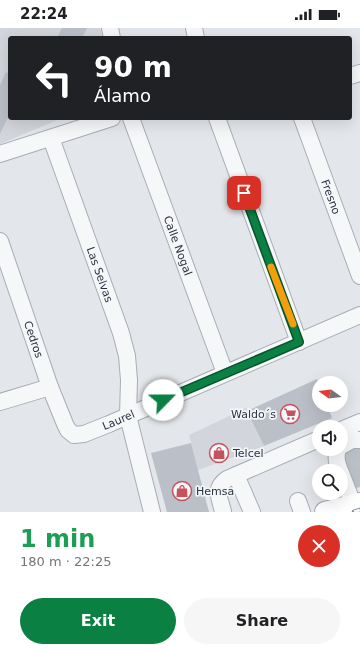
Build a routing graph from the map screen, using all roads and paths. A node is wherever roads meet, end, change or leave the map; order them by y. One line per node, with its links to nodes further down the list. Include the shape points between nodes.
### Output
1 (106, 120): 5 (street)
2 (132, 120): 11 (street, Calle Nogal)
3 (218, 120): 10 (street)
4 (303, 120): 8 (street, Fresno)
5 (51, 138): 6 (street); 14 (street, Las Selvas, via 121,332 127,356)
6 (0, 154)
7 (0, 241): 12 (street, Cedros)
8 (360, 276)
9 (360, 315): 10 (street, Laurel)
10 (299, 342): 11 (street, Laurel)
11 (225, 373): 14 (street, Laurel)
12 (50, 388): 13 (street); 17 (street, Cedros, via 68,430)
13 (0, 402)
14 (128, 416): 17 (street, Laurel, via 84,434); 25 (street, Las Selvas)
15 (360, 422): 16 (street)
16 (348, 427)
17 (74, 434)
18 (360, 440): 20 (street)
19 (312, 442): 21 (street)
20 (348, 442)
21 (236, 475): 24 (street, via 227,479 218,490); 26 (street)
22 (348, 487): 23 (street)
23 (357, 504): 27 (main road)
24 (222, 511)
25 (152, 512)
26 (252, 512)
27 (325, 512)

